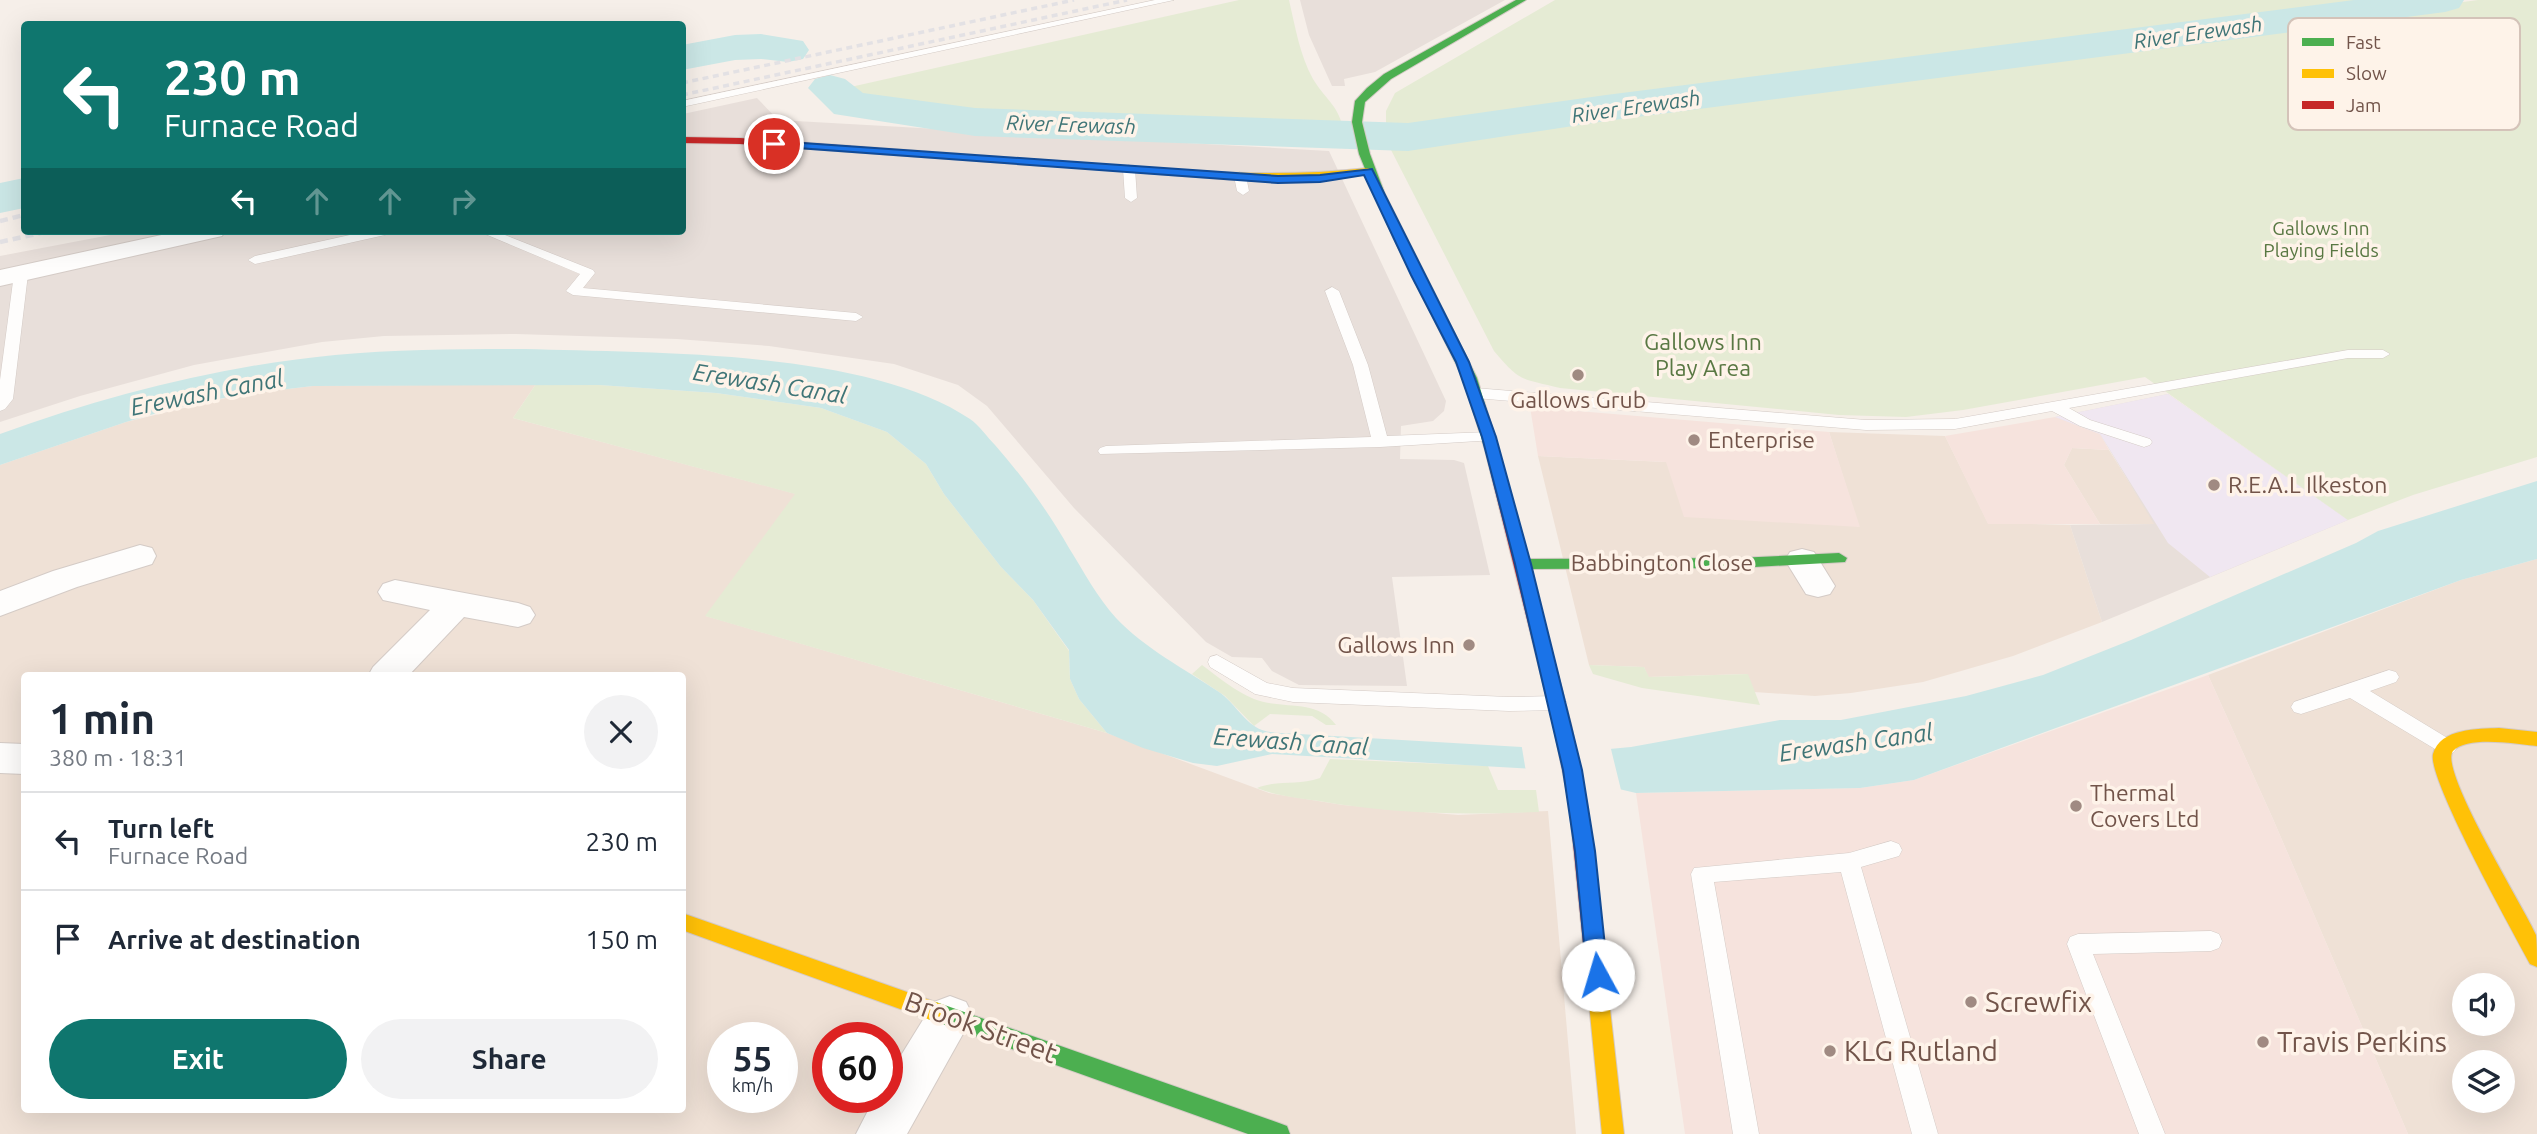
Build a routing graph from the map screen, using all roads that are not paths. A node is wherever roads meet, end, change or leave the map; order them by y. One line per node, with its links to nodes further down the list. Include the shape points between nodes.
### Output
1 (1169, 0): 3 (lane)
2 (1522, 0): 6 (main road, via 1380,81 1359,102 1356,125)
3 (686, 102)
4 (686, 140): 5 (main road)
5 (1129, 169): 6 (main road, via 1241,184); 7 (lane)
6 (1368, 171): 16 (main road)
7 (1131, 198)
8 (195, 235): 12 (street)
9 (367, 235): 11 (lane)
10 (494, 235): 14 (lane, via 588,273 573,291)
11 (255, 260)
12 (11, 276): 17 (lane, via 5,399)
13 (1332, 291): 20 (lane, via 1359,352)
14 (856, 317)
15 (2382, 354): 18 (lane, via 2348,354)
16 (1475, 393): 18 (lane, via 1866,425 1955,424); 19 (main road)
17 (0, 406)
18 (2054, 406): 21 (lane, via 2085,423)
19 (1489, 437): 20 (lane); 25 (main road)
20 (1380, 442): 22 (lane)
21 (2144, 442)
22 (1106, 451)
23 (140, 556): 27 (street, via 88,561)
24 (1839, 558): 25 (main road, Babbington Close, via 1810,573)
25 (1523, 564): 34 (main road)
26 (396, 592): 28 (street)
27 (0, 604)
28 (456, 604): 29 (street); 31 (street)
29 (518, 615)
30 (1217, 662): 34 (lane, via 1262,689 1293,695)
31 (390, 672)
32 (2389, 677): 33 (lane)
33 (2353, 690): 35 (lane); 37 (lane)
34 (1556, 703): 48 (main road, via 1578,803)
35 (2301, 707)
36 (2537, 739): 37 (main road, via 2491,734 2458,739)
37 (2447, 747): 44 (main road, via 2441,765 2447,782)
38 (0, 758): 39 (street)
39 (21, 759)
40 (1891, 850): 41 (lane)
41 (1849, 862): 49 (lane, via 1702,874); 50 (lane)
42 (686, 922): 45 (main road, Brook Street)
43 (2211, 941): 51 (lane, via 2078,944)
44 (2537, 958)
45 (950, 1016): 46 (street); 47 (main road, Brook Street)
46 (880, 1134)
47 (1279, 1134)
48 (1613, 1134)
49 (1746, 1134)
50 (1925, 1134)
51 (2152, 1134)

